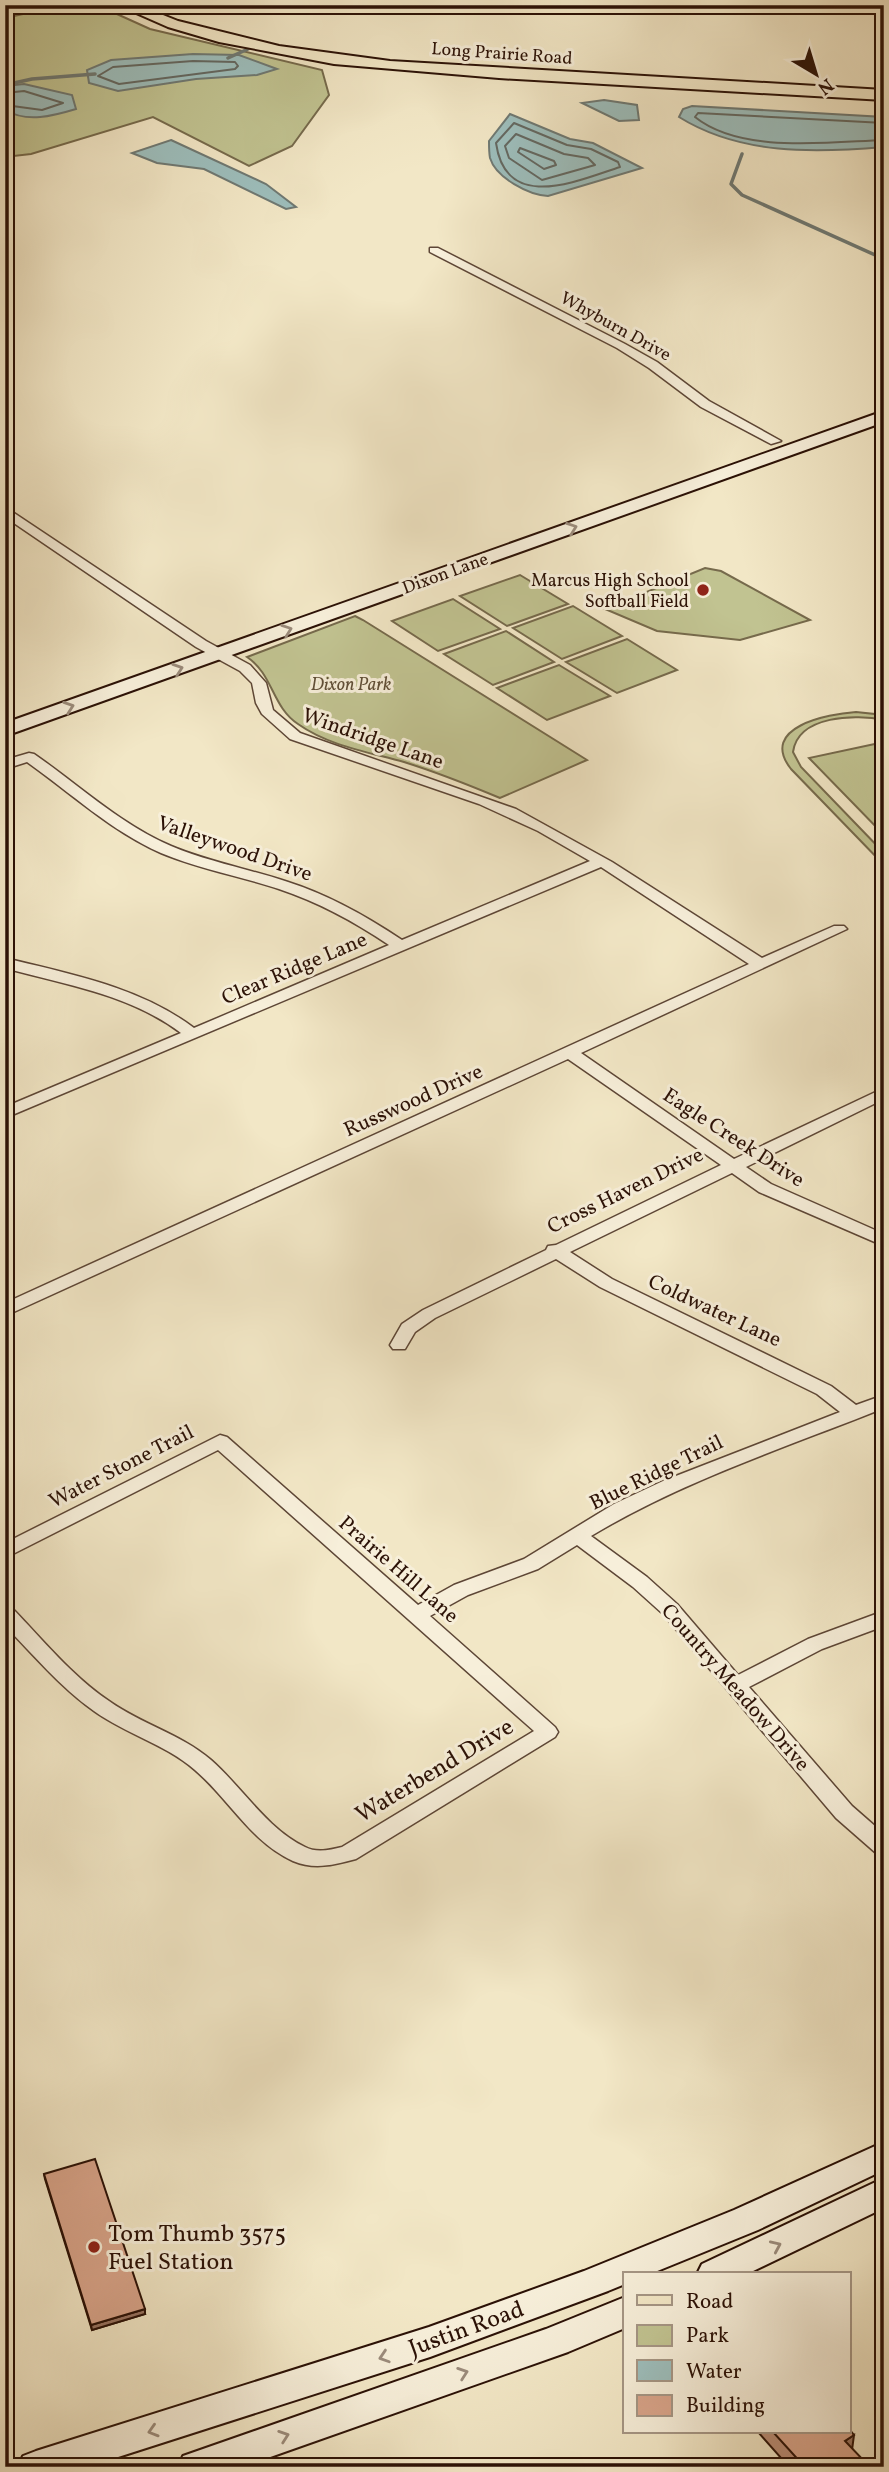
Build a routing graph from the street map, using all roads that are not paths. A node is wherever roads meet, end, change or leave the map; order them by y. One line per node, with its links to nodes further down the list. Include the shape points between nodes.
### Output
1 (24, 5): 4 (main road)
2 (125, 5): 5 (main road, Long Prairie Road, via 199,31 273,49 438,69)
3 (151, 5): 5 (main road, Long Prairie Road, via 284,43 377,56)
4 (5, 10)
5 (665, 78): 6 (main road, Long Prairie Road); 7 (main road, Long Prairie Road)
6 (884, 86)
7 (884, 95)
8 (434, 250): 11 (street, Whyburn Drive, via 621,346 705,404)
9 (884, 402): 11 (main road, Dixon Lane)
10 (884, 416): 14 (main road, Dixon Lane, one-way to 10)
11 (775, 441): 13 (main road, Dixon Lane)
12 (5, 511): 13 (street, Windridge Lane)
13 (201, 644): 14 (street, Windridge Lane); 15 (main road, Dixon Lane)
14 (223, 653): 16 (main road, Dixon Lane, one-way to 14); 18 (street, Windridge Lane, via 258,681 264,705 280,726 295,736 467,793 566,840)
15 (5, 713)
16 (5, 730)
17 (5, 765): 20 (street, Valleywood Drive, via 29,757 132,834 188,858 318,898)
18 (600, 862): 20 (street, Clear Ridge Lane); 22 (street, Windridge Lane)
19 (839, 929): 22 (street, Russwood Drive)
20 (400, 946): 23 (street, Clear Ridge Lane)
21 (5, 963): 23 (street, via 149,1004)
22 (761, 965): 24 (street, Russwood Drive)
23 (192, 1034): 26 (street, Clear Ridge Lane)
24 (570, 1054): 27 (street, Eagle Creek Drive); 30 (street, Russwood Drive)
25 (884, 1093): 27 (street, Cross Haven Drive)
26 (5, 1113)
27 (729, 1166): 28 (street, Eagle Creek Drive, via 797,1205); 29 (street, Cross Haven Drive)
28 (884, 1241)
29 (554, 1250): 31 (street, Cross Haven Drive, via 429,1314 408,1328); 33 (street, Coldwater Lane, via 606,1283 813,1384)
30 (5, 1310)
31 (399, 1345)
32 (884, 1401): 33 (street, Blue Ridge Trail)
33 (855, 1414): 35 (street, Blue Ridge Trail, via 670,1486)
34 (220, 1441): 36 (street, Water Stone Trail); 38 (street, Prairie Hill Lane)
35 (579, 1536): 38 (street, Blue Ridge Trail, via 531,1564 461,1590); 40 (street, Country Meadow Drive, via 670,1609)
36 (5, 1551)
37 (5, 1613): 41 (street, Waterbend Drive, via 86,1695 171,1741 203,1765 290,1850 314,1859 348,1853)
38 (417, 1615): 41 (street, Prairie Hill Lane)
39 (884, 1618): 40 (street, via 814,1644)
40 (735, 1685): 42 (street, Country Meadow Drive, via 844,1812)
41 (548, 1732)
42 (884, 1847)
43 (884, 2155): 46 (main road, Justin Road, via 746,2220)
44 (884, 2192): 45 (main road, one-way to 44)
45 (718, 2272)
46 (596, 2281): 47 (main road, Justin Road); 48 (main road)
47 (563, 2293): 49 (main road); 50 (main road, Justin Road, one-way to 50, via 417,2347)
48 (621, 2314): 49 (main road, Justin Road)
49 (584, 2329): 51 (main road, Justin Road, one-way to 49)
50 (36, 2467)
51 (196, 2467)

